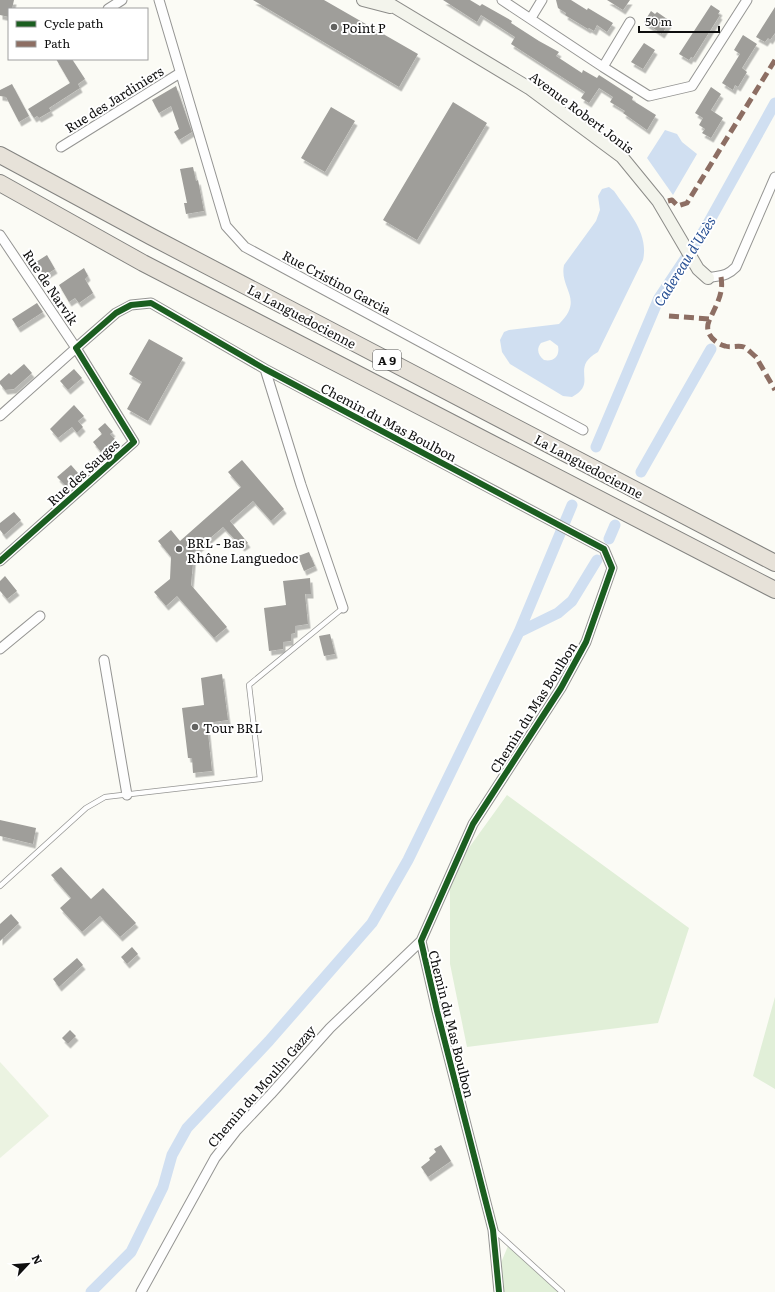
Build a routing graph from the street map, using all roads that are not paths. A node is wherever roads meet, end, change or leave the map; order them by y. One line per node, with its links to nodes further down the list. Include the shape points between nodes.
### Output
1 (122, 0): 8 (street)
2 (159, 0): 13 (street, Rue Cristino Garcia)
3 (363, 0): 9 (street, Avenue Robert Jonis)
4 (383, 0): 9 (street, Avenue Robert Jonis)
5 (502, 0): 10 (street)
6 (542, 0): 10 (street)
7 (746, 0): 12 (street, via 692,86 649,96)
8 (110, 8)
9 (400, 10): 19 (street, Avenue Robert Jonis, via 529,88 622,158 658,201 698,269)
10 (531, 18): 12 (street)
11 (630, 22): 12 (street)
12 (603, 67)
13 (180, 73): 14 (street, Rue des Jardiniers); 23 (street, Rue Cristino Garcia, via 226,226 245,247)
14 (60, 147)
15 (0, 155): 25 (highway, La Languedocienne / A 9)
16 (775, 178): 19 (street, via 736,267 730,274)
17 (0, 183): 26 (highway, La Languedocienne / A 9, via 143,263)
18 (0, 235): 20 (street, Rue de Narvik)
19 (708, 278)
20 (76, 348): 21 (street, Chemin du Mas Boulbon, via 116,313 131,305 151,303); 22 (street); 24 (street, Rue des Sauges, via 134,442)
21 (265, 369): 27 (street); 33 (street, Chemin du Mas Boulbon, via 604,549 612,568 586,642 561,688 473,824)
22 (0, 416)
23 (583, 430)
24 (0, 561)
25 (775, 563)
26 (775, 590)
27 (343, 608): 31 (lane, via 249,685 260,779)
28 (40, 616): 29 (street)
29 (0, 649)
30 (104, 660): 31 (street)
31 (126, 795): 32 (lane, via 105,797 86,808)
32 (0, 886)
33 (421, 941): 34 (street, Chemin du Mas Boulbon); 35 (street, Chemin du Moulin Gazay, via 330,1028 236,1131 215,1158)
34 (493, 1230): 36 (street, Chemin du Mas Boulbon); 37 (lane)
35 (141, 1292)
36 (500, 1292)
37 (562, 1292)

